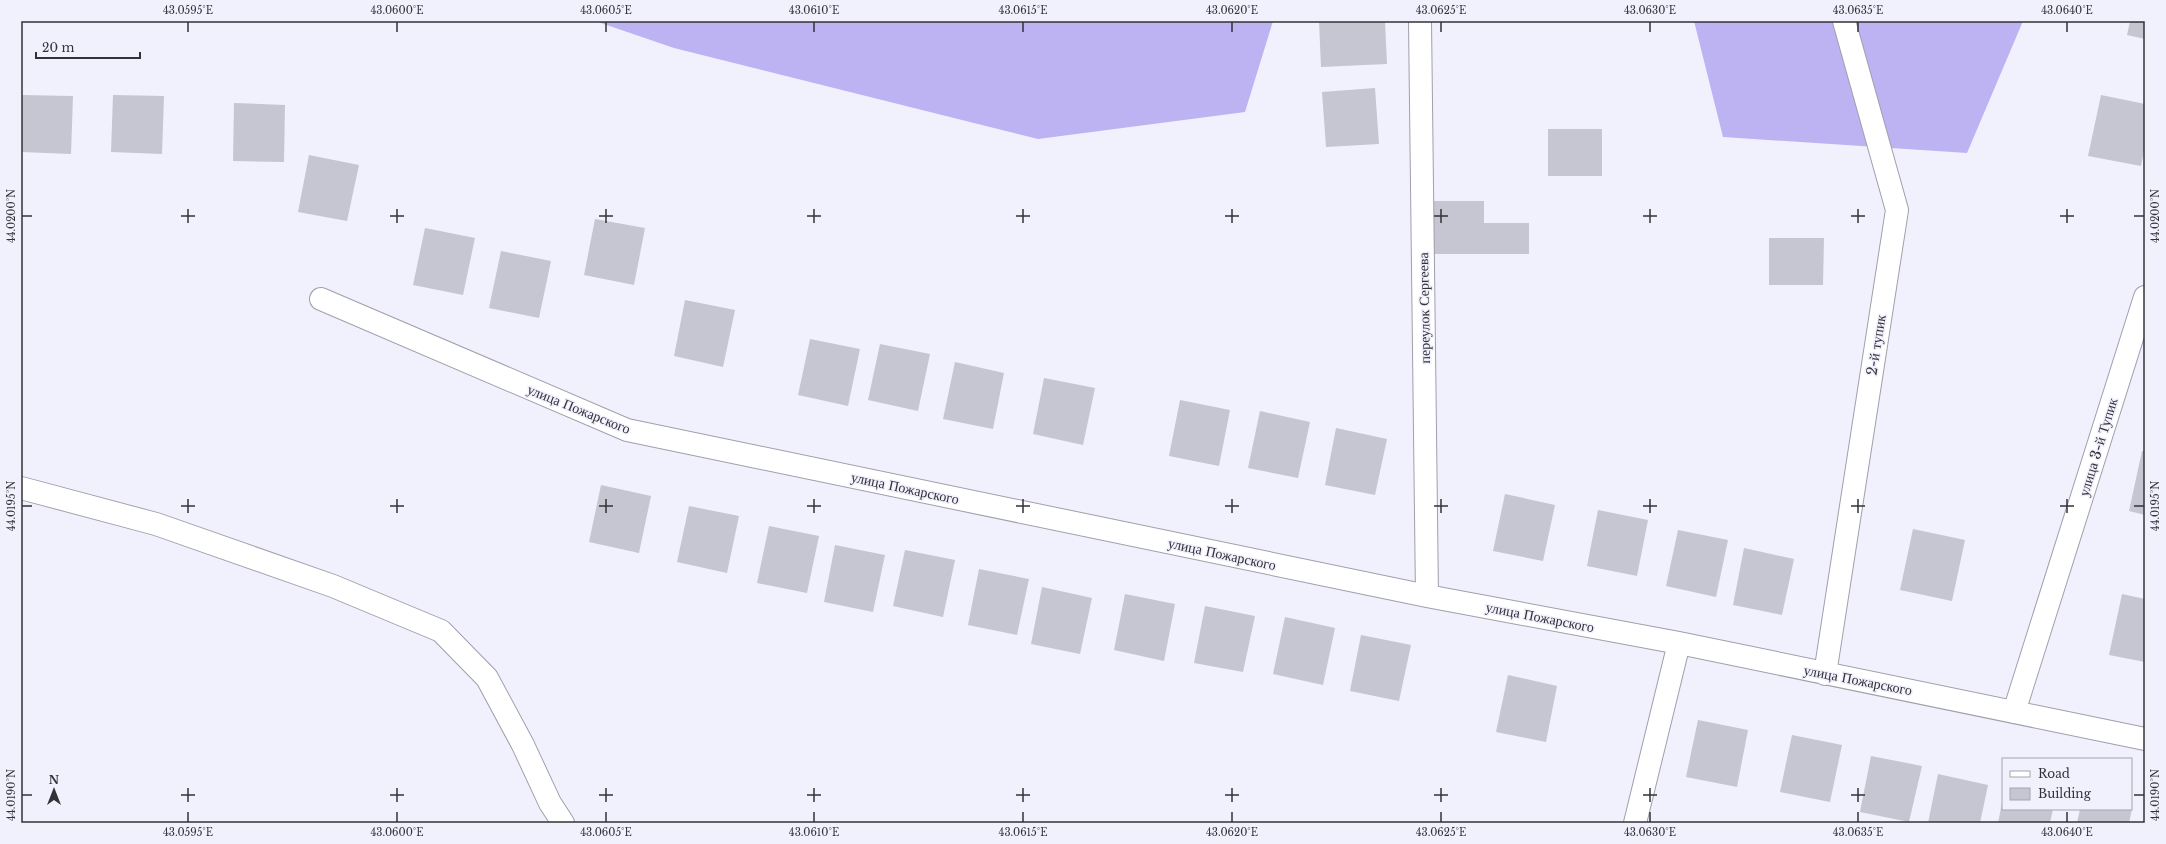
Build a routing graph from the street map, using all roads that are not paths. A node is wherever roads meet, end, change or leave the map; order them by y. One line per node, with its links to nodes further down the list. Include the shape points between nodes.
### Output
1 (1420, 21): 6 (street, переулок Сергеева)
2 (1844, 21): 8 (street, 2-й тупик, via 1897,210)
3 (2145, 297): 9 (street, улица 3-й Тупик)
4 (321, 299): 6 (street, улица Пожарского, via 627,430)
5 (21, 488): 11 (street, via 156,524 333,586 441,631 487,678 550,803)
6 (1428, 596): 7 (street, улица Пожарского)
7 (1679, 643): 8 (street, улица Пожарского); 12 (street)
8 (1825, 674): 9 (street, улица Пожарского)
9 (2014, 712): 10 (street, улица Пожарского)
10 (2145, 739)
11 (563, 823)
12 (1635, 823)

